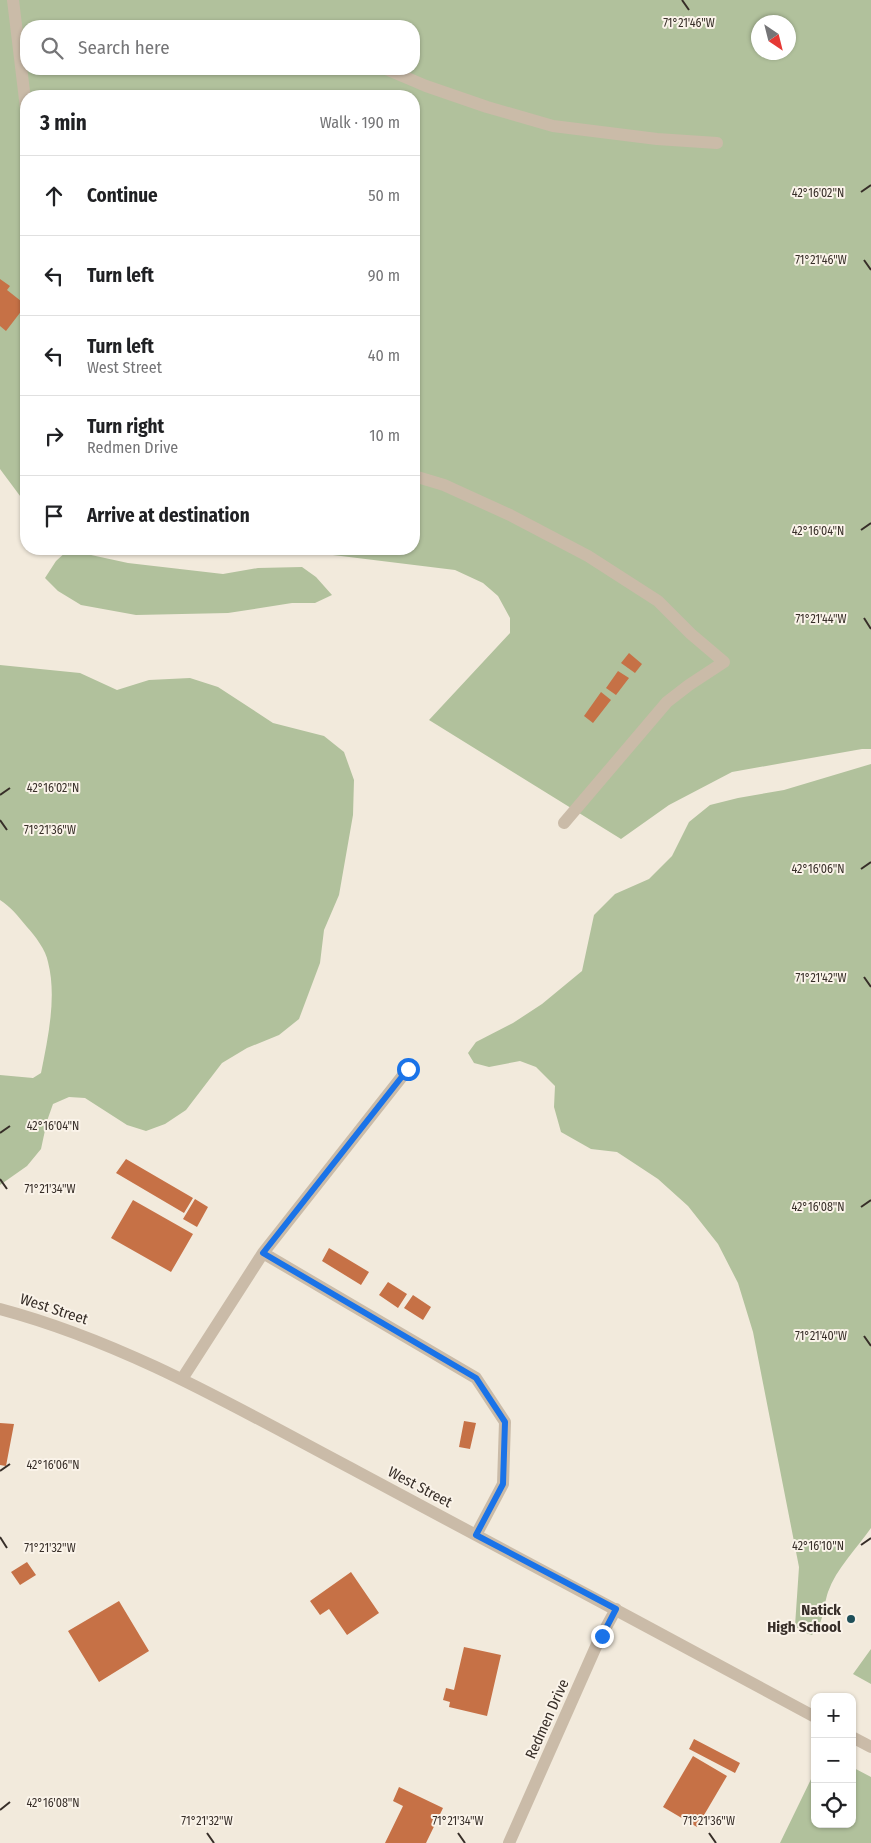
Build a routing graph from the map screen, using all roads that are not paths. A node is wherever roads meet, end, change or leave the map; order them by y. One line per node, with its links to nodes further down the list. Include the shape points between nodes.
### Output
1 (13, 0): 2 (street)
2 (20, 58)
3 (22, 75): 5 (street)
4 (400, 75): 6 (street, via 469,101 553,126)
5 (24, 90)
6 (717, 144)
7 (420, 478): 8 (street, via 510,514 588,556 658,601 724,662 667,702)
8 (564, 823)
9 (408, 1069): 10 (street)
10 (263, 1253): 12 (street); 13 (street, via 476,1378 505,1422 503,1484)
11 (0, 1309): 12 (street, West Street, via 75,1332)
12 (182, 1379): 13 (street, West Street)
13 (476, 1535): 14 (street, West Street)
14 (616, 1609): 15 (street, West Street); 18 (street, Redmen Drive, via 598,1642)
15 (811, 1715)
16 (856, 1740): 17 (street)
17 (871, 1747)
18 (509, 1843)

